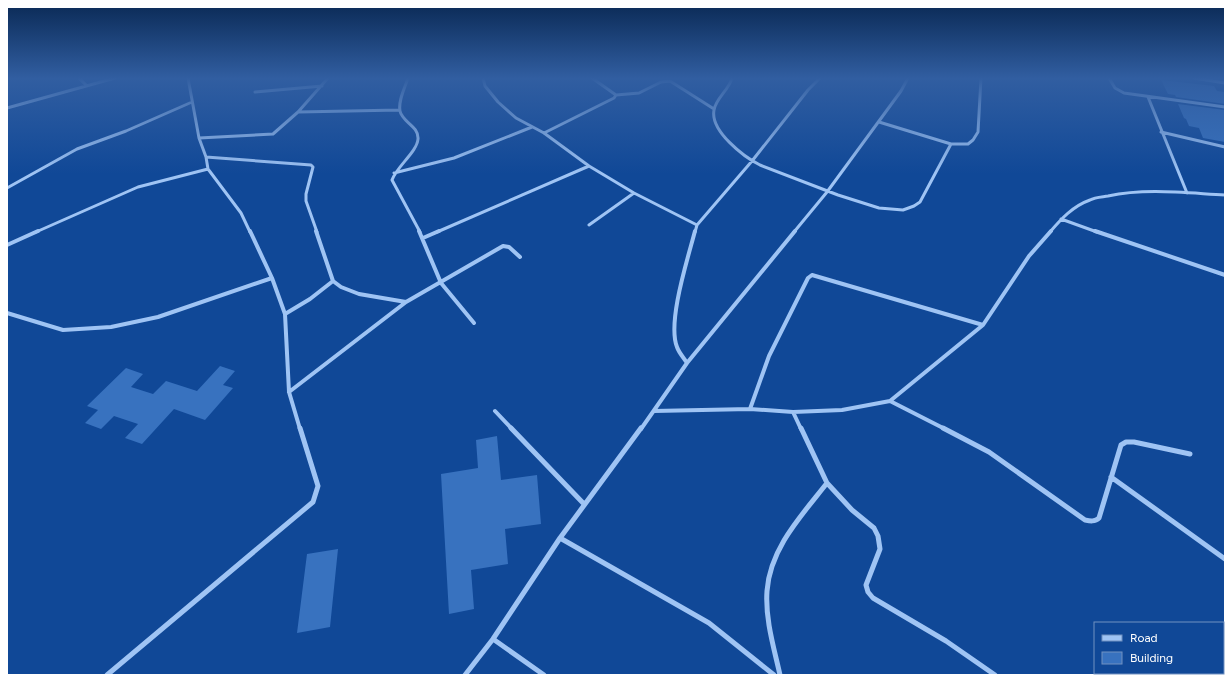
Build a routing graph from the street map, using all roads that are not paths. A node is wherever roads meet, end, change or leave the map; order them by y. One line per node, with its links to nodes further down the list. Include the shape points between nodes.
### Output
1 (714, 109): 20 (street, via 720,131)
2 (174, 110): 24 (street, via 84,146)
3 (194, 110): 16 (street)
4 (399, 110): 11 (street); 23 (street, via 401,117 417,133 418,138)
5 (507, 110): 13 (street)
6 (590, 110): 15 (street)
7 (792, 110): 20 (street)
8 (888, 110): 12 (street)
9 (979, 110): 17 (street, via 978,132 973,140 968,144)
10 (1152, 110): 14 (street)
11 (298, 112): 16 (street, via 277,132 270,135)
12 (879, 122): 17 (street); 25 (street)
13 (532, 127): 15 (street); 23 (street, via 454,158)
14 (1160, 132): 18 (street); 27 (street)
15 (544, 133): 21 (street)
16 (199, 138): 19 (street)
17 (951, 144): 25 (street, via 915,207 892,210)
18 (1225, 147)
19 (206, 157): 22 (street); 37 (street, via 311,165 313,167 306,201)
20 (752, 161): 25 (street); 31 (street)
21 (590, 166): 26 (street); 32 (street)
22 (208, 169): 33 (street, via 138,188); 36 (street, via 241,213)
23 (394, 174): 32 (street, via 392,180)
24 (7, 188)
25 (827, 192): 44 (street)
26 (634, 193): 30 (street); 31 (street)
27 (1187, 193): 28 (street); 29 (street, via 1122,194 1091,199)
28 (1225, 194)
29 (1061, 219): 35 (street); 43 (street, via 1029,256)
30 (589, 224)
31 (697, 225): 44 (street, via 681,284 674,329 677,347)
32 (423, 238): 38 (street)
33 (7, 245)
34 (520, 257): 38 (street, via 509,247 504,246)
35 (1225, 276)
36 (272, 278): 40 (street, via 158,316 112,327 63,330); 41 (street)
37 (334, 281): 39 (street, via 344,290 356,294); 41 (street)
38 (441, 283): 39 (street); 42 (street)
39 (406, 302): 45 (street)
40 (7, 313)
41 (285, 314): 45 (street)
42 (474, 323)
43 (984, 325): 46 (street); 47 (street, via 812,275 808,278 769,356)
44 (687, 363): 49 (street)
45 (289, 392): 58 (street, via 318,486 314,502)
46 (890, 401): 50 (street, via 842,410); 52 (street, via 989,452 1085,520 1095,521 1099,518)
47 (750, 410): 49 (street); 50 (street)
48 (495, 411): 54 (street)
49 (654, 411): 54 (street)
50 (793, 412): 53 (street)
51 (1190, 454): 52 (street, via 1126,442 1121,445)
52 (1111, 477): 56 (street)
53 (827, 482): 62 (street, via 787,535 768,582 768,607); 63 (street, via 852,510 874,528 878,536 880,549 866,584 873,598 946,641)
54 (584, 504): 55 (street)
55 (560, 538): 57 (street); 61 (street, via 709,623)
56 (1225, 559)
57 (493, 639): 59 (street); 60 (street)
58 (107, 675)
59 (465, 675)
60 (544, 675)
61 (774, 675)
62 (780, 675)
63 (995, 675)

